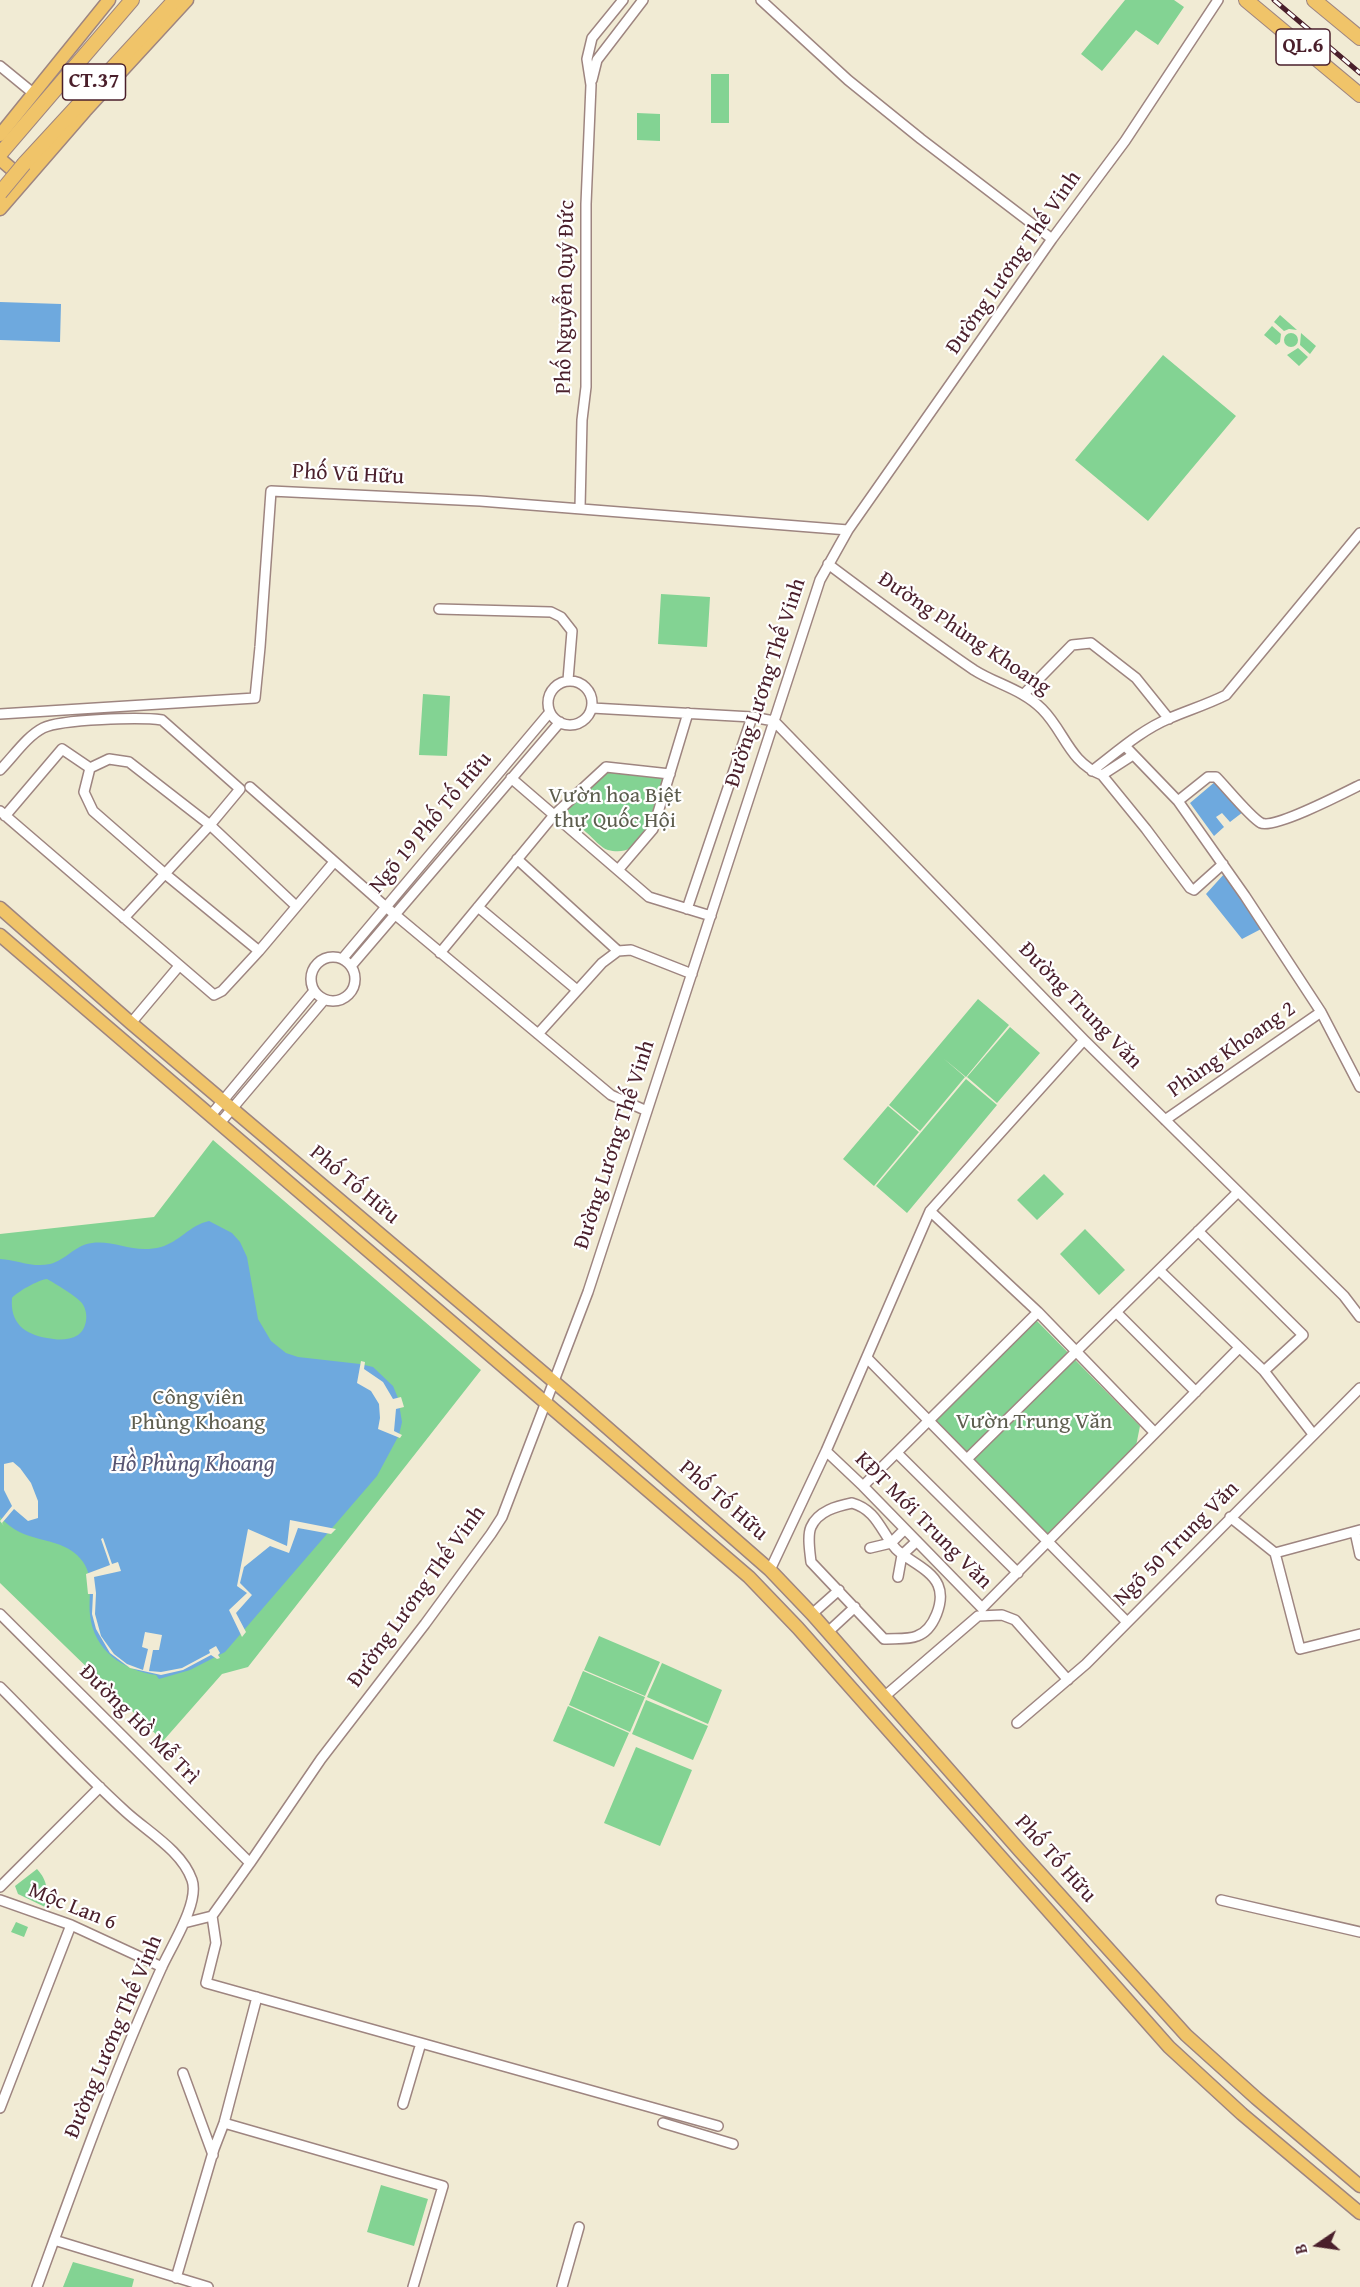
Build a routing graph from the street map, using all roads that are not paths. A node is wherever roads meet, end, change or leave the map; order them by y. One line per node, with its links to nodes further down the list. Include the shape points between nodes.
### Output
1 (109, 0): 16 (main road)
2 (120, 0): 18 (highway)
3 (132, 0): 18 (highway, CT.37)
4 (164, 0): 19 (highway, CT.37)
5 (175, 0): 19 (highway)
6 (187, 0): 20 (main road)
7 (623, 0): 14 (street, Phố Nguyễn Quý Đức, via 592,38)
8 (643, 0): 14 (street)
9 (762, 0): 23 (street, via 848,80)
10 (1218, 0): 23 (street, Đường Lương Thế Vinh, via 1125,141)
11 (1246, 0): 17 (highway, QL.6)
12 (1314, 0): 13 (highway, QL.6)
13 (1360, 38)
14 (592, 60): 24 (street, Phố Nguyễn Quý Đức)
15 (0, 66): 16 (street)
16 (33, 93): 18 (main road)
17 (1360, 95)
18 (1, 149): 20 (main road)
19 (24, 164): 21 (highway, CT.37, bridge)
20 (25, 181): 22 (main road)
21 (0, 193)
22 (0, 210)
23 (1052, 239): 25 (street, Đường Lương Thế Vinh)
24 (580, 508): 25 (street, Phố Vũ Hữu); 34 (street, Phố Vũ Hữu, via 271,491 255,698)
25 (848, 530): 27 (street, Đường Lương Thế Vinh)
26 (1360, 532): 36 (street, via 1226,695)
27 (828, 564): 30 (street, Đường Phùng Khoang, via 977,672); 37 (street, Đường Lương Thế Vinh)
28 (439, 609): 29 (street, via 551,612 561,617 572,631)
29 (568, 680): 31 (street, via 589,691); 32 (street, via 553,688)
30 (1024, 694): 36 (street, via 1072,645 1091,643 1136,678); 43 (street, Đường Phùng Khoang, via 1057,727 1074,756)
31 (592, 708): 33 (street); 38 (street, via 576,724)
32 (550, 712): 38 (street); 59 (street, Ngõ 19 Phố Tố Hữu)
33 (688, 713): 35 (street); 44 (street)
34 (0, 714)
35 (752, 717): 37 (street); 62 (street)
36 (1169, 718): 39 (street)
37 (774, 721): 64 (street, Đường Lương Thế Vinh); 80 (street, Đường Trung Văn)
38 (560, 722): 46 (street, Ngõ 19 Phố Tố Hữu)
39 (1125, 746): 40 (street); 43 (street)
40 (1133, 755): 45 (street); 49 (street)
41 (90, 768): 50 (street, via 62,749); 52 (street, via 109,759 129,762); 57 (street, via 84,792 93,811)
42 (0, 770): 52 (street, via 35,734 53,725 162,720 240,789)
43 (1092, 771): 45 (street, Đường Phùng Khoang)
44 (670, 774): 51 (street, via 606,767); 56 (street, via 653,829)
45 (1102, 775): 55 (street, via 1190,888 1194,890)
46 (511, 778): 51 (street); 63 (street, Ngõ 19 Phố Tố Hữu)
47 (1360, 785): 49 (street, via 1314,808 1268,824 1258,820 1216,777 1208,777)
48 (250, 787): 54 (street)
49 (1178, 801): 55 (street)
50 (3, 814): 65 (street)
51 (554, 815): 53 (street); 56 (street)
52 (210, 825): 57 (street); 58 (street)
53 (517, 860): 60 (street); 68 (street)
54 (334, 862): 58 (street); 59 (street)
55 (1222, 864): 77 (street)
56 (618, 870): 62 (street, via 649,897)
57 (164, 873): 65 (street); 67 (street)
58 (296, 906): 67 (street)
59 (386, 907): 63 (street); 70 (street, Ngõ 19 Phố Tố Hữu)
60 (478, 907): 69 (street); 74 (street)
61 (0, 908): 78 (main road, Phố Tố Hữu)
62 (687, 909): 64 (street)
63 (395, 915): 69 (street); 72 (street, Ngõ 19 Phố Tố Hữu)
64 (711, 916): 73 (street, Đường Lương Thế Vinh)
65 (124, 918): 71 (street)
66 (0, 935): 84 (main road, Phố Tố Hữu)
67 (259, 951): 71 (street, via 214,995)
68 (618, 951): 73 (street, via 631,950); 74 (street)
69 (440, 953): 79 (street)
70 (343, 958): 72 (street); 75 (street, via 331,956 315,965 310,976)
71 (179, 966): 78 (street)
72 (351, 966): 76 (street, via 356,980 351,993 339,1001)
73 (692, 974): 83 (street, Đường Lương Thế Vinh)
74 (577, 990): 79 (street)
75 (314, 991): 76 (street); 82 (street)
76 (324, 1000): 82 (street)
77 (1321, 1012): 81 (street); 85 (street, Phùng Khoang 2)
78 (130, 1023): 82 (main road, Phố Tố Hữu)
79 (538, 1034): 83 (street, via 611,1095)
80 (1084, 1040): 85 (street, Đường Trung Văn); 87 (street)
81 (1360, 1087)
82 (227, 1105): 84 (street); 97 (main road, Phố Tố Hữu)
83 (647, 1111): 97 (street, Đường Lương Thế Vinh)
84 (215, 1119): 100 (main road, Phố Tố Hữu)
85 (1165, 1120): 86 (street, Đường Trung Văn)
86 (1238, 1192): 88 (street); 92 (street, Đường Trung Văn, via 1344,1296)
87 (930, 1211): 90 (street); 95 (street)
88 (1198, 1231): 89 (street); 96 (street, via 1303,1335)
89 (1159, 1270): 91 (street); 93 (street)
90 (1038, 1312): 94 (street); 101 (street)
91 (1116, 1312): 94 (street); 99 (street)
92 (1360, 1317)
93 (1239, 1347): 96 (street); 99 (street, KĐT Mới Trung Văn)
94 (1075, 1353): 102 (street); 106 (street)
95 (867, 1358): 101 (street); 104 (street)
96 (1264, 1371): 103 (street)
97 (554, 1382): 100 (street, Đường Lương Thế Vinh); 118 (main road, Phố Tố Hữu)
98 (1360, 1388): 103 (street, Ngõ 50 Trung Văn)
99 (1196, 1392): 102 (street, KĐT Mới Trung Văn)
100 (546, 1404): 131 (main road, Phố Tố Hữu, via 749,1577); 134 (street, Đường Lương Thế Vinh, via 502,1517 321,1759)
101 (930, 1422): 105 (street); 106 (street)
102 (1155, 1433): 112 (street, KĐT Mới Trung Văn)
103 (1313, 1434): 108 (street, Ngõ 50 Trung Văn)
104 (826, 1451): 107 (street, KĐT Mới Trung Văn); 118 (street)
105 (897, 1454): 107 (street); 119 (street, KĐT Mới Trung Văn)
106 (967, 1459): 112 (street)
107 (863, 1486): 109 (street, KĐT Mới Trung Văn)
108 (1230, 1517): 115 (street); 125 (street, Ngõ 50 Trung Văn)
109 (905, 1529): 111 (street, KĐT Mới Trung Văn); 113 (street)
110 (1357, 1531): 115 (street); 117 (street)
111 (917, 1541): 116 (street); 119 (street, KĐT Mới Trung Văn, via 982,1608)
112 (1049, 1541): 119 (street, KĐT Mới Trung Văn); 125 (street)
113 (891, 1543): 114 (street); 116 (street); 121 (street, via 882,1526 852,1503 834,1507 818,1517 810,1528 811,1562)
114 (870, 1548)
115 (1275, 1553): 127 (street, via 1300,1649)
116 (902, 1555): 120 (street); 122 (street, via 917,1562 938,1584 940,1603 930,1628 917,1637 884,1639)
117 (1360, 1555)
118 (770, 1570): 124 (main road, Phố Tố Hữu)
119 (1018, 1573)
120 (898, 1577)
121 (838, 1590): 122 (street); 124 (street)
122 (855, 1607): 126 (street)
123 (0, 1614): 134 (street, Đường Hồ Mễ Trì)
124 (812, 1614): 126 (main road, Phố Tố Hữu)
125 (1127, 1622): 128 (street, Ngõ 50 Trung Văn)
126 (828, 1632): 130 (main road, Phố Tố Hữu)
127 (1360, 1634)
128 (1068, 1680): 130 (street, via 1015,1620 990,1614 978,1616); 132 (street, Ngõ 50 Trung Văn)
129 (0, 1688): 133 (street)
130 (886, 1697): 131 (main road); 143 (main road, Phố Tố Hữu)
131 (872, 1711): 145 (main road, Phố Tố Hữu)
132 (1017, 1723)
133 (100, 1787): 135 (street); 139 (street, via 186,1865 193,1883)
134 (250, 1863): 138 (street, Đường Lương Thế Vinh)
135 (0, 1887)
136 (0, 1900): 140 (street, Mộc Lan 6)
137 (1221, 1900): 141 (street)
138 (212, 1916): 139 (street, Đường Lương Thế Vinh); 144 (street, via 216,1943 206,1983)
139 (183, 1923): 142 (street, Đường Lương Thế Vinh)
140 (71, 1925): 142 (street, Mộc Lan 6); 150 (street)
141 (1360, 1932)
142 (162, 1967): 160 (street, Đường Lương Thế Vinh)
143 (1138, 1982): 145 (main road); 148 (main road, Phố Tố Hữu, via 1186,2035)
144 (257, 1997): 146 (street); 152 (street)
145 (1124, 1998): 151 (main road, Phố Tố Hữu, via 1169,2047)
146 (421, 2043): 149 (street); 154 (street)
147 (183, 2073): 156 (street)
148 (1256, 2098): 151 (main road); 157 (main road, Phố Tố Hữu)
149 (403, 2103)
150 (0, 2108)
151 (1242, 2114): 158 (main road, Phố Tố Hữu)
152 (224, 2123): 156 (street); 164 (street, via 443,2186)
153 (663, 2124): 155 (street)
154 (718, 2126)
155 (733, 2144)
156 (213, 2155): 161 (street)
157 (1360, 2186)
158 (1360, 2213)
159 (579, 2227): 165 (street)
160 (54, 2240): 161 (street); 162 (street, Đường Lương Thế Vinh)
161 (176, 2278): 163 (street)
162 (37, 2287)
163 (208, 2287)
164 (413, 2287)
165 (562, 2287)

